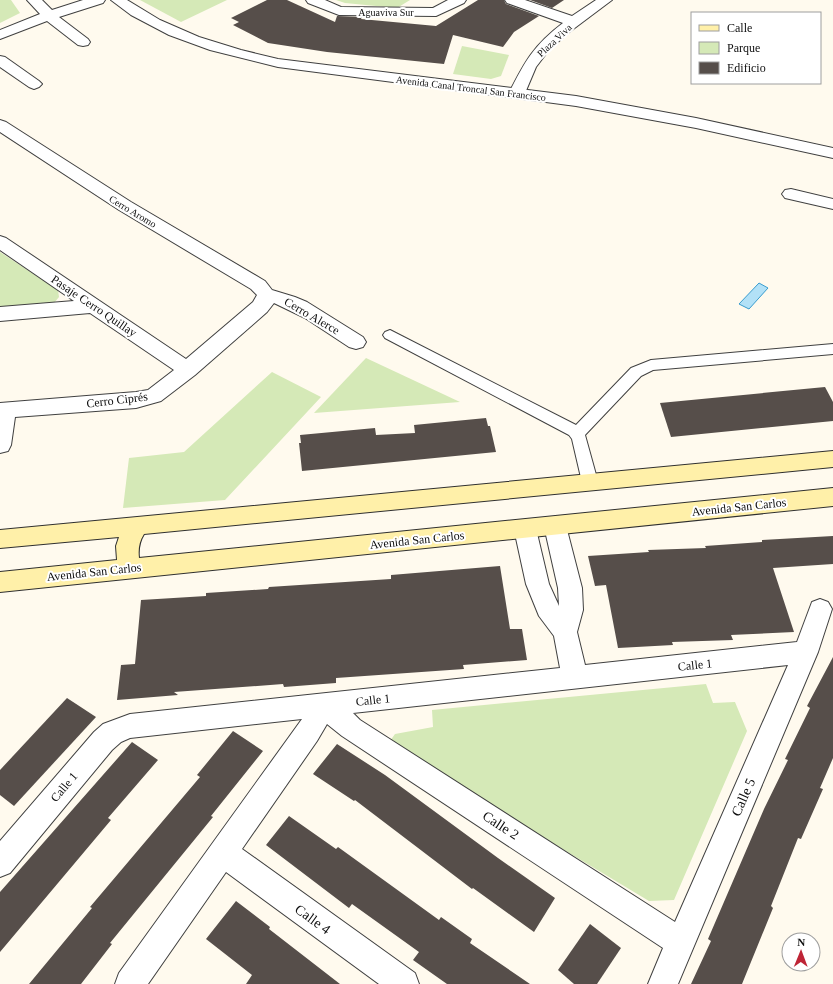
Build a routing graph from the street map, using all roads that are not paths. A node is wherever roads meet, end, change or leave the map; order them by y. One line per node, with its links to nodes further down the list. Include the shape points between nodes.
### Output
1 (34, 0): 8 (street)
2 (98, 0): 8 (street)
3 (118, 0): 15 (street, Avenida Canal Troncal San Francisco, via 170,30 251,57 306,68)
4 (313, 0): 5 (street, Aguaviva Sur, via 339,11 436,12)
5 (457, 0)
6 (512, 0): 9 (street)
7 (605, 0): 9 (street, Plaza Viva)
8 (48, 15): 10 (street, via 24,16); 11 (street); 12 (street)
9 (574, 22): 15 (street, Plaza Viva, via 537,56)
10 (0, 28)
11 (0, 35)
12 (83, 42)
13 (0, 60): 14 (street)
14 (34, 84)
15 (517, 93): 17 (street, Avenida Canal Troncal San Francisco, via 666,117)
16 (0, 125): 21 (street, Cerro Aromo, via 125,206 258,285)
17 (833, 153)
18 (791, 194): 19 (street)
19 (833, 204)
20 (0, 242): 22 (street, Pasaje Cerro Quillay)
21 (266, 295): 25 (street, Cerro Alerce, via 291,302); 27 (street, Cerro Ciprés, via 264,304)
22 (94, 306): 23 (street); 27 (street, Pasaje Cerro Quillay)
23 (0, 314)
24 (390, 335): 29 (lane)
25 (356, 342)
26 (833, 349): 29 (lane, via 650,365 636,372)
27 (188, 370): 28 (street, Cerro Ciprés, via 161,392 145,398)
28 (3, 411): 30 (street)
29 (577, 434): 32 (lane)
30 (0, 445)
31 (833, 459): 32 (main road)
32 (590, 482): 34 (main road)
33 (833, 497): 35 (main road, Avenida San Carlos)
34 (138, 526): 37 (main road); 38 (main road, via 130,535 127,544 126,555)
35 (555, 526): 36 (main road, Avenida San Carlos); 41 (street, via 570,594 571,610)
36 (525, 529): 38 (main road, Avenida San Carlos); 41 (street, via 539,592 549,612)
37 (0, 539)
38 (132, 569): 39 (main road, Avenida San Carlos)
39 (0, 582)
40 (820, 609): 42 (street, Calle 5)
41 (565, 632): 43 (street)
42 (806, 652): 43 (street, Calle 1); 47 (street, Calle 5)
43 (575, 678): 44 (street, Calle 1)
44 (324, 706): 45 (street); 46 (street, Calle 1, via 130,726 116,731 103,741); 47 (street, Calle 2, via 351,728)
45 (223, 853): 48 (street); 49 (street, Calle 4)
46 (0, 863)
47 (680, 942): 50 (street, Calle 5)
48 (130, 984)
49 (404, 984)
50 (663, 984)

